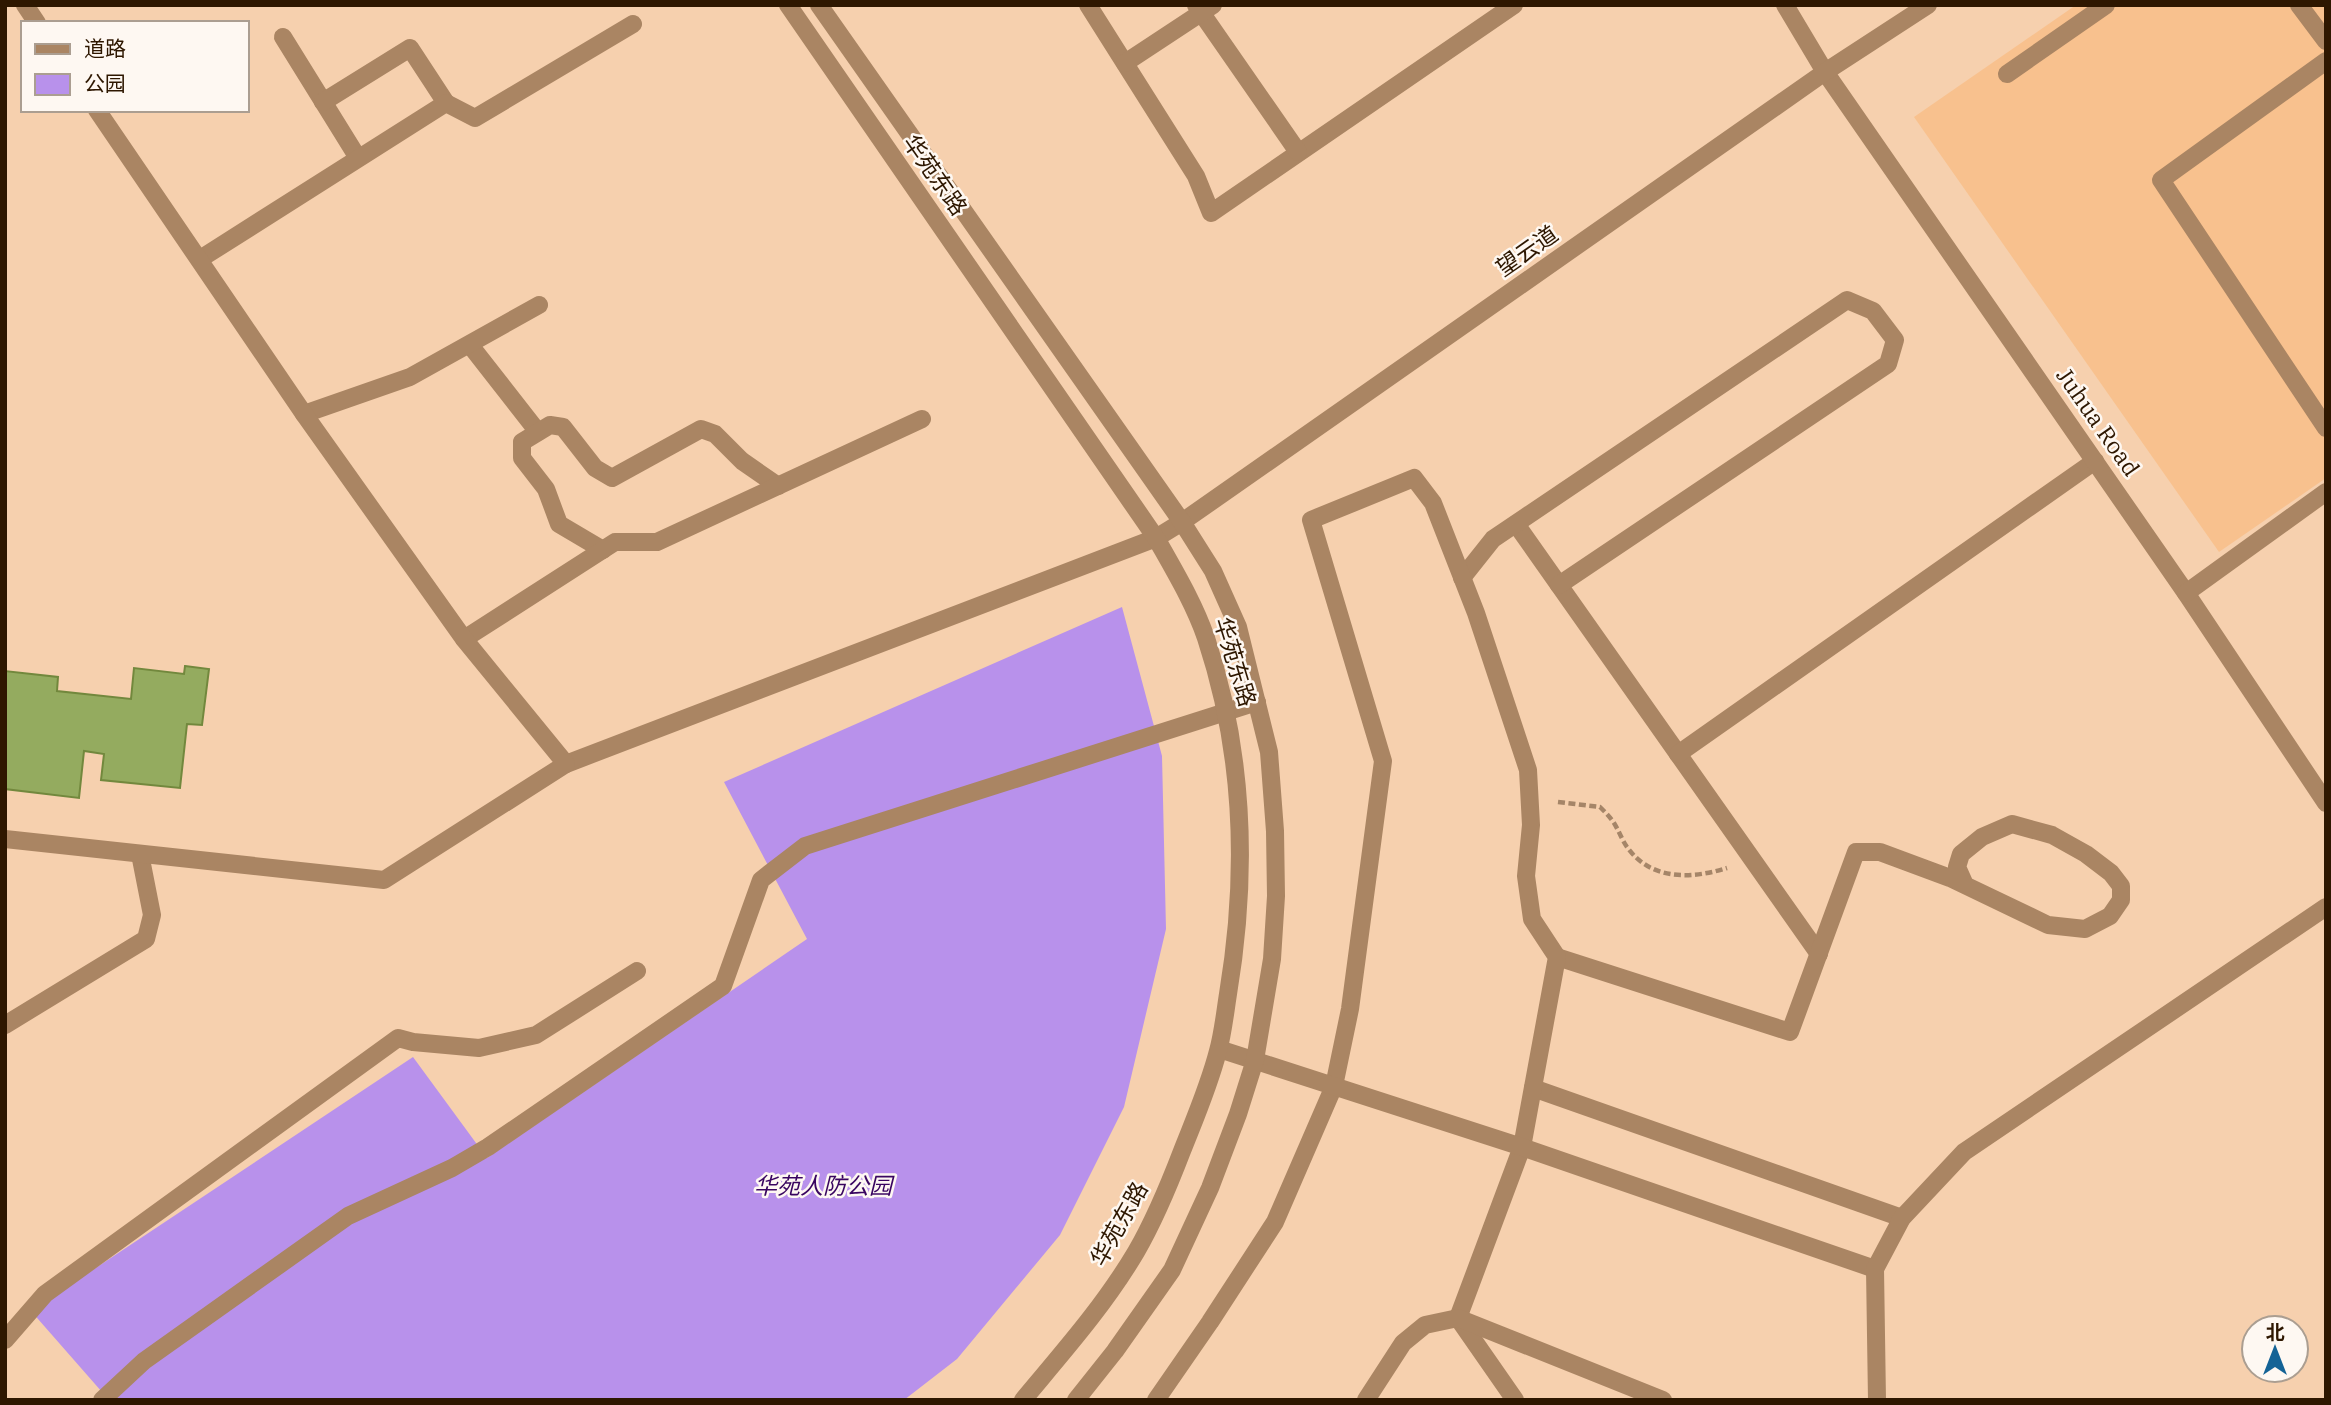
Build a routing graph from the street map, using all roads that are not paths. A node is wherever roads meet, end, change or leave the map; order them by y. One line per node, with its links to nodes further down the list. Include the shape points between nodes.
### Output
1 (25, 5): 11 (street)
2 (788, 5): 36 (street, 华苑东路)
3 (819, 5): 34 (street, 华苑东路)
4 (1088, 5): 16 (street)
5 (1514, 5): 22 (street)
6 (1785, 5): 17 (street, Juhua Road)
7 (1928, 5): 17 (street, 望云道)
8 (2300, 5): 14 (street)
9 (2098, 7): 18 (street)
10 (1204, 8): 16 (street); 22 (street)
11 (36, 21)
12 (633, 24): 20 (street, via 475,118)
13 (283, 37): 19 (street)
14 (2326, 41)
15 (2326, 61): 29 (street, via 2161,180)
16 (1125, 63): 22 (street, via 1196,176 1211,213)
17 (1825, 72): 31 (street, Juhua Road); 34 (street, 望云道)
18 (2007, 74)
19 (323, 102): 20 (street, via 410,48); 23 (street)
20 (446, 103): 23 (street)
21 (98, 112): 24 (street)
22 (1298, 152)
23 (358, 158): 24 (street)
24 (200, 260): 27 (street)
25 (539, 305): 26 (street)
26 (470, 345): 27 (street, via 410,377); 30 (street)
27 (304, 414): 41 (street)
28 (922, 419): 32 (street)
29 (2326, 428)
30 (538, 432): 32 (street, via 550,425 563,427 595,468 612,478 701,429 715,434 742,461); 37 (street, via 522,442 522,458 546,489 559,524)
31 (2095, 461): 40 (street, Juhua Road); 44 (street)
32 (778, 486): 37 (street, via 657,542 615,542)
33 (2326, 492): 40 (street)
34 (1182, 522): 36 (street, 望云道); 42 (street, 华苑东路, via 1213,571 1238,627)
35 (1516, 524): 38 (street, via 1493,539); 39 (street); 39 (street, via 1847,300 1873,311 1895,340 1888,365)
36 (1156, 538): 43 (street, 华苑东路, via 1205,635); 45 (street, 望云道)
37 (603, 550): 41 (street)
38 (1462, 578): 52 (street, via 1528,770 1531,825 1526,876 1532,919); 57 (street, via 1433,503 1414,478 1311,520 1384,761 1350,1009)
39 (1559, 584): 44 (street)
40 (2186, 593): 46 (street, Juhua Road)
41 (464, 639): 45 (street)
42 (1257, 702): 43 (street); 56 (street, 华苑东路, via 1269,752 1276,896 1272,959)
43 (1226, 710): 55 (street, 华苑东路, via 1237,783 1241,858 1239,915); 64 (street, via 805,846 761,880 723,986 488,1147 348,1216 144,1361)
44 (1678, 754): 51 (street)
45 (566, 764): 48 (street, 望云道, via 384,880)
46 (2326, 803)
47 (5, 839): 48 (street, 望云道)
48 (140, 854): 54 (street, via 152,915 146,939)
49 (1965, 885): 49 (street, via 2048,925 2085,929 2110,916 2121,900 2121,886 2086,854 2052,835 2012,824 1982,837 1961,854 1957,867); 51 (street, via 1880,852 1856,852)
50 (2326, 907): 60 (street, via 1964,1152)
51 (1819, 954): 52 (street, via 1790,1032)
52 (1557, 957): 58 (street)
53 (638, 971): 63 (street, via 537,1035 479,1048 398,1038 45,1294)
54 (5, 1025)
55 (1219, 1049): 56 (street); 65 (street, 华苑东路, via 1172,1178 1136,1252 1092,1317)
56 (1255, 1060): 57 (street); 66 (street, 华苑东路, via 1210,1188 1172,1270)
57 (1334, 1086): 59 (street); 67 (street, via 1275,1222)
58 (1533, 1088): 59 (street); 60 (street)
59 (1522, 1147): 61 (street); 62 (street)
60 (1902, 1219): 61 (street)
61 (1875, 1269): 71 (street)
62 (1458, 1318): 68 (street, via 1425,1325 1403,1343); 69 (street); 70 (street)
63 (5, 1340)
64 (102, 1400)
65 (1023, 1400)
66 (1076, 1400)
67 (1156, 1400)
68 (1366, 1400)
69 (1515, 1400)
70 (1663, 1400)
71 (1877, 1400)

